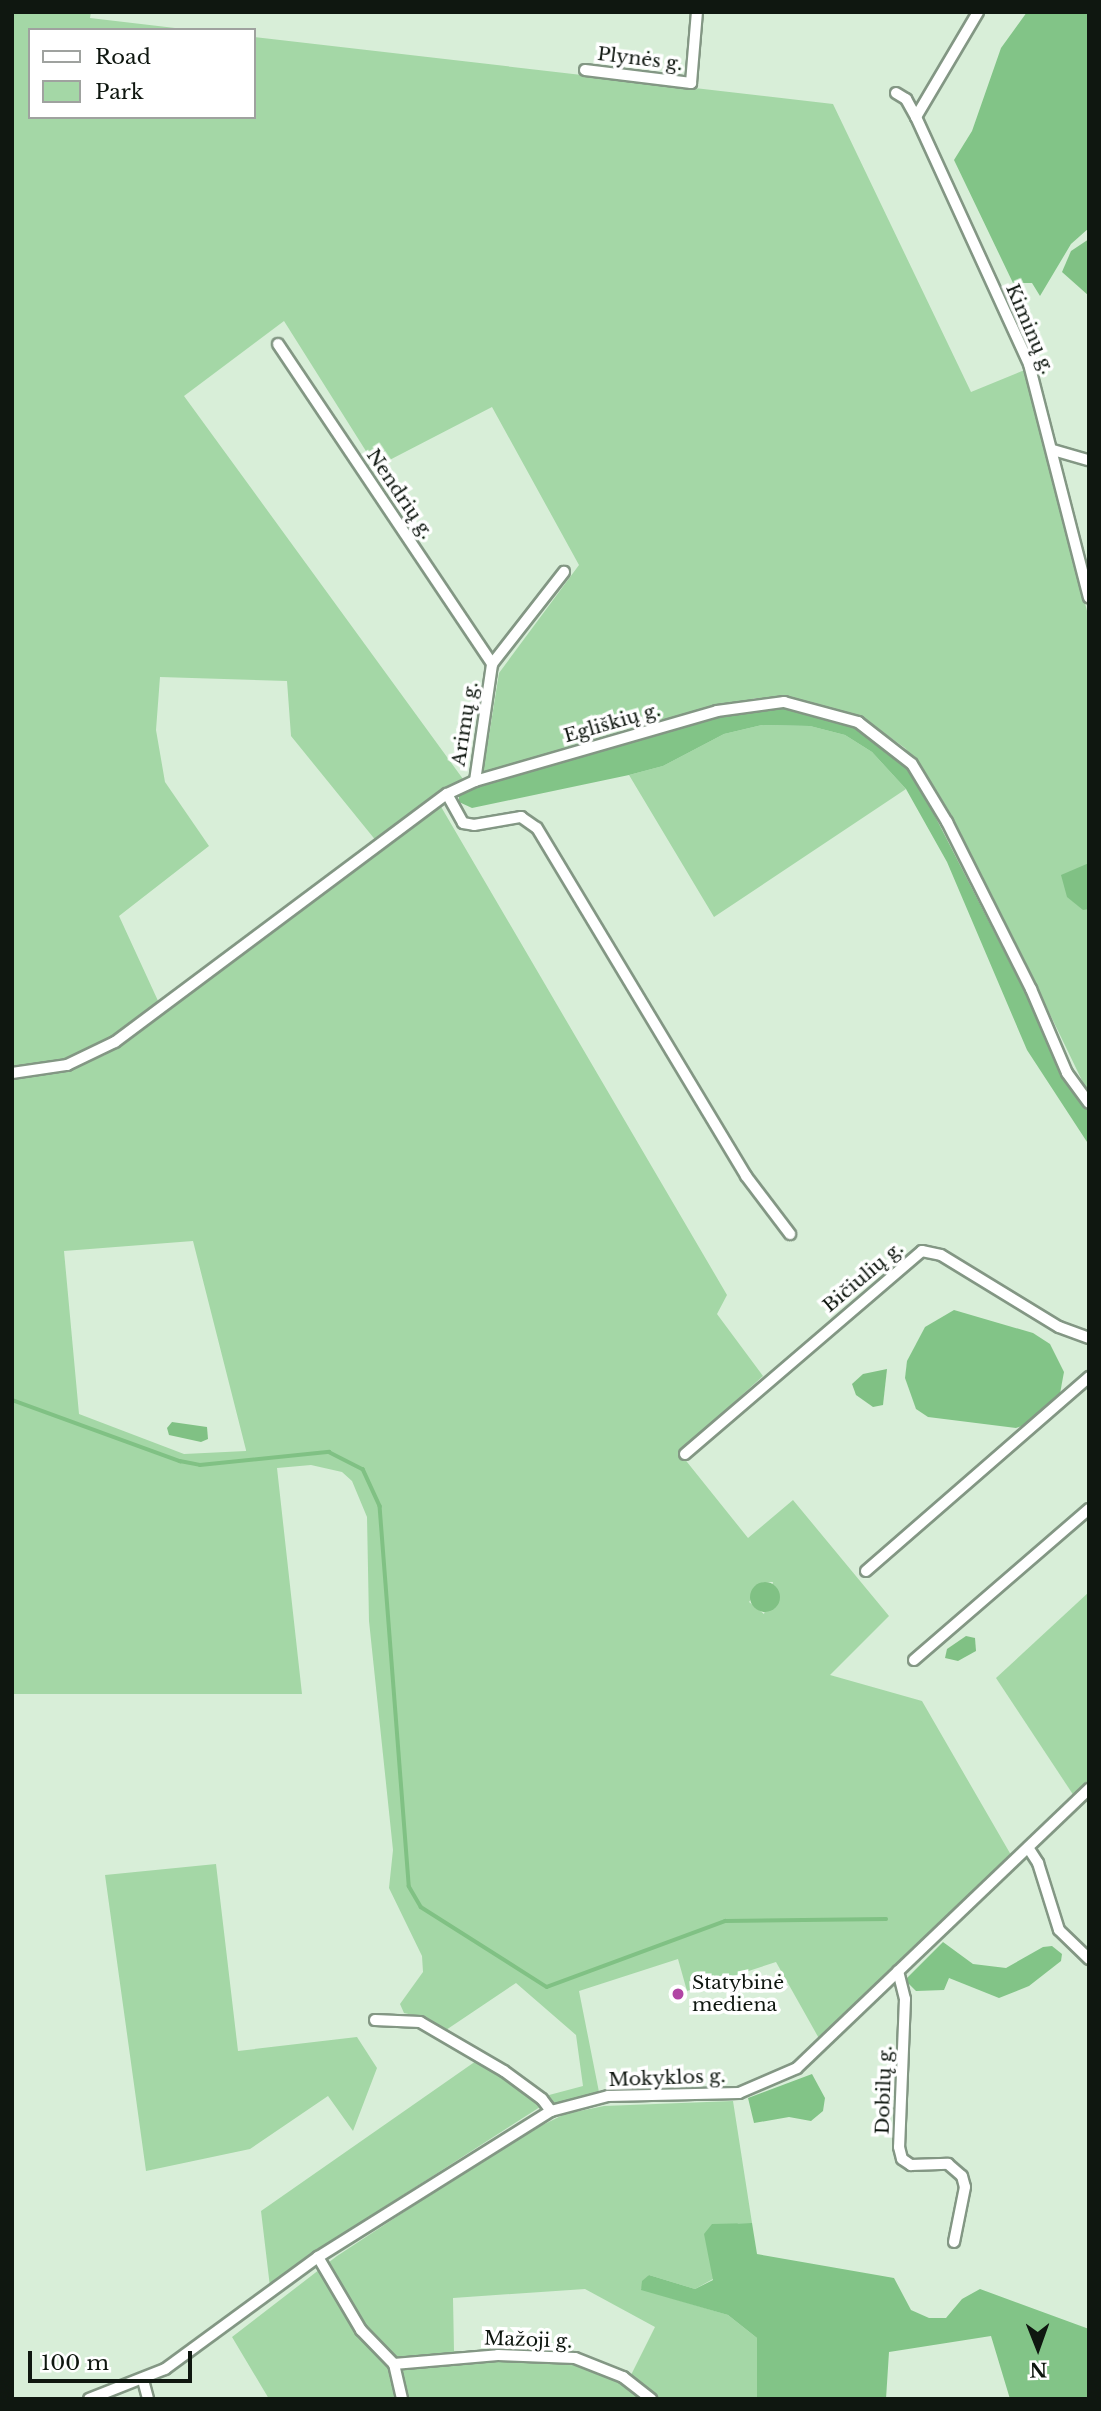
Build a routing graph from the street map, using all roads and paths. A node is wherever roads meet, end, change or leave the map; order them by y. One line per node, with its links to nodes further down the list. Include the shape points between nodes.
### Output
1 (697, 12): 3 (street, Plynės g., via 691,83)
2 (978, 12): 5 (street)
3 (585, 70)
4 (896, 93): 5 (street, Kiminų g., via 906,99)
5 (916, 117): 7 (street, Kiminų g., via 1029,364)
6 (278, 344): 11 (street, Nendrių g.)
7 (1053, 450): 8 (street); 10 (street, Kiminų g.)
8 (1089, 460)
9 (564, 572): 11 (street, Arimų g.)
10 (1089, 597)
11 (492, 664): 12 (street, Arimų g.)
12 (475, 781): 13 (street, Egliškių g.); 15 (street, Egliškių g., via 749,704 785,702 858,722 912,764 1031,989 1067,1073)
13 (447, 794): 14 (street, Egliškių g., via 115,1042 66,1065); 16 (street, via 463,823 521,817 537,828 746,1176)
14 (12, 1073)
15 (1089, 1103)
16 (790, 1234)
17 (1089, 1338): 19 (street, Bičiulių g., via 1059,1327 941,1255 922,1251)
18 (1089, 1377): 21 (street)
19 (685, 1454)
20 (1089, 1509): 22 (street)
21 (866, 1570)
22 (914, 1660)
23 (1089, 1789): 24 (street, Mokyklos g.)
24 (1028, 1849): 25 (street, via 1038,1863 1059,1930); 26 (street, Mokyklos g.)
25 (1089, 1959)
26 (898, 1971): 28 (street, Mokyklos g., via 817,2052 776,2081 739,2093 608,2096); 29 (street, Dobilų g., via 905,1999 899,2147 902,2159 911,2165 948,2164 962,2176 965,2187)
27 (375, 2020): 28 (street, via 420,2022 503,2071 542,2099)
28 (551, 2112): 30 (street, Mokyklos g.)
29 (954, 2242)
30 (318, 2257): 31 (street, via 361,2330); 32 (street, Mokyklos g., via 190,2353)
31 (394, 2364): 35 (street); 36 (street, Mažoji g., via 498,2355 575,2358 623,2377)
32 (143, 2380): 33 (street, Mokyklos g.); 34 (street)
33 (89, 2399)
34 (148, 2399)
35 (402, 2399)
36 (651, 2399)

